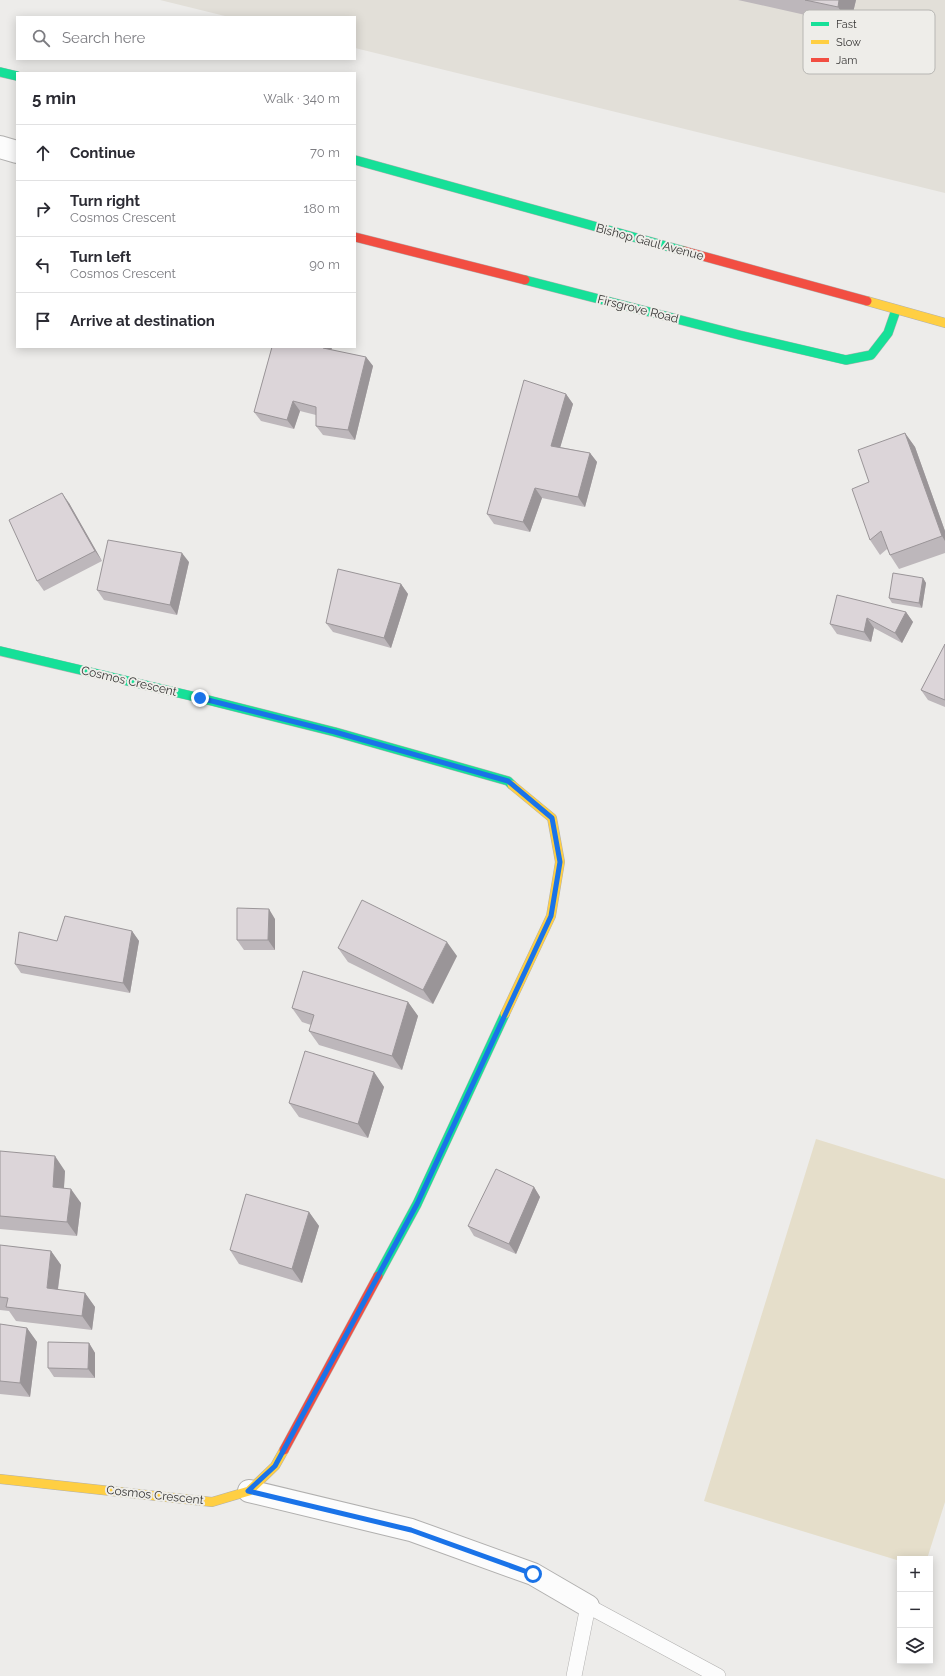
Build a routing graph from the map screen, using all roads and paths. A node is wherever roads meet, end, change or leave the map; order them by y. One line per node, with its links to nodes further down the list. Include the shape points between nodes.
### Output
1 (0, 72): 2 (street)
2 (16, 76)
3 (0, 147): 4 (street)
4 (16, 152)
5 (356, 160): 7 (street, Bishop Gaul Avenue)
6 (356, 237): 7 (street, Firsgrove Road, via 846,360 870,355 888,333)
7 (896, 310): 8 (street, Bishop Gaul Avenue)
8 (945, 322)
9 (0, 651): 11 (street, Cosmos Crescent, via 335,732 508,781 552,818 560,862 551,916 417,1204 275,1466)
10 (0, 1479): 11 (street, Cosmos Crescent, via 212,1502)
11 (248, 1491): 12 (street, via 411,1530 533,1574)
12 (588, 1606): 13 (lane); 14 (lane)
13 (710, 1674)
14 (574, 1676)

